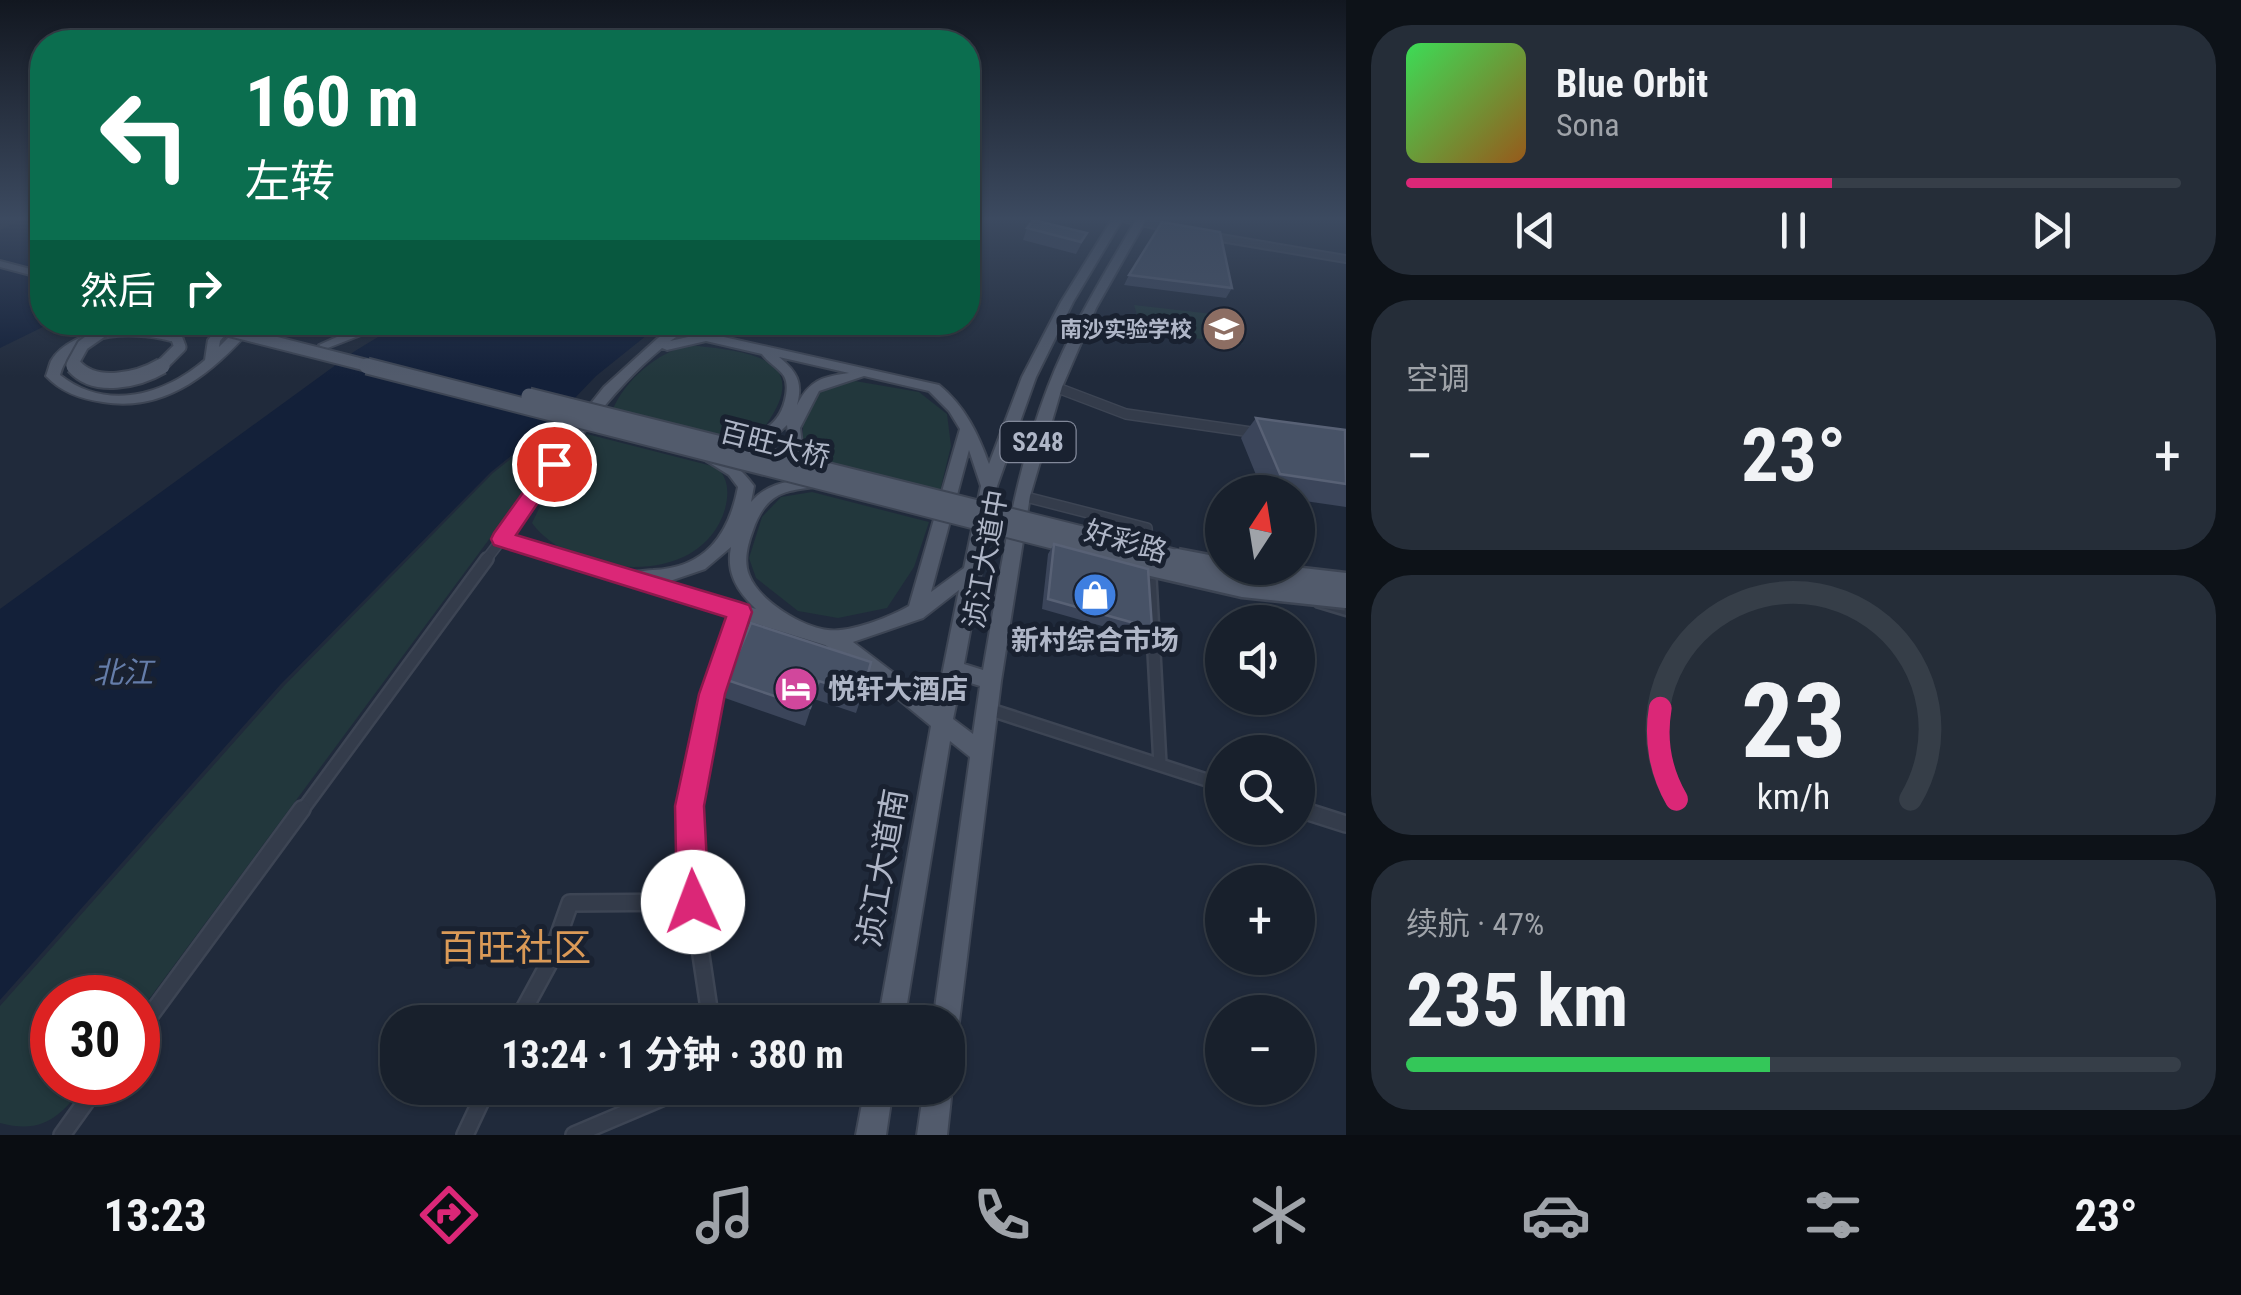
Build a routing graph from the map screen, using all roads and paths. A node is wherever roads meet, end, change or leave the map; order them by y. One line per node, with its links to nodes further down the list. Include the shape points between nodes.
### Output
1 (1091, 271): 27 (main road, 浈江大道中 / S248, via 1067,302 1029,377)
2 (1107, 271): 22 (main road, 浈江大道中 / S248)
3 (0, 275): 4 (main road)
4 (30, 282)
5 (167, 335): 14 (main road, bridge, via 180,346 172,358 140,376 109,380 77,371 72,363)
6 (219, 335): 19 (main road)
7 (237, 335): 19 (main road)
8 (249, 335): 25 (main road, 百旺大桥, bridge)
9 (287, 335): 16 (main road, 百旺大桥)
10 (344, 335): 16 (main road)
11 (358, 335): 18 (main road)
12 (672, 335): 20 (main road)
13 (706, 337): 17 (main road); 20 (main road, via 676,342)
14 (90, 341)
15 (90, 341): 19 (main road, bridge, via 64,352 52,376 81,393 132,403 178,388)
16 (325, 344): 18 (main road, 百旺大桥)
17 (754, 348): 21 (main road); 25 (main road, bridge, via 789,372 794,385 782,425 754,442)
18 (350, 351): 25 (main road, 百旺大桥, bridge)
19 (211, 360)
20 (642, 361): 29 (main road, via 585,419)
21 (878, 376): 23 (main road, via 934,388); 26 (main road, via 813,388 793,428 795,448)
22 (1055, 387): 24 (street, via 1126,414); 28 (main road, 浈江大道中 / S248)
23 (966, 429): 27 (main road); 38 (main road)
24 (1269, 434)
25 (712, 449): 26 (main road, 百旺大桥, bridge); 31 (main road, via 746,486)
26 (818, 476): 31 (main road, via 763,498); 34 (main road, 百旺大桥, bridge, via 1152,554); 35 (main road, 百旺大桥, bridge, via 1168,571)
27 (989, 486): 32 (main road, 浈江大道中 / S248)
28 (1021, 504): 30 (street, 好彩路); 42 (main road, 浈江大道中 / S248)
29 (502, 539): 33 (main road); 51 (street)
30 (1148, 546): 36 (street, 好彩路); 46 (street)
31 (731, 551): 33 (main road, via 690,572); 39 (main road, via 749,590)
32 (972, 572): 38 (main road); 41 (main road, 浈江大道中 / S248)
33 (622, 576): 37 (main road)
34 (1346, 583)
35 (1346, 598)
36 (1346, 610)
37 (740, 612): 39 (main road); 50 (street, via 712,694 689,806)
38 (916, 613): 40 (main road)
39 (792, 628): 40 (main road)
40 (831, 639): 44 (main road)
41 (953, 669): 42 (main road); 44 (main road, 浈江大道中 / S248)
42 (992, 681): 43 (main road, 浈江大道中 / S248)
43 (988, 710): 45 (main road, 浈江大道中 / S248); 46 (street)
44 (942, 724): 45 (main road); 54 (main road, 浈江大道南 / S248)
45 (982, 754): 55 (main road, S248)
46 (1160, 764): 47 (street)
47 (1205, 779)
48 (1315, 814): 49 (street)
49 (1346, 824)
50 (693, 902): 52 (street, via 570,903); 53 (street)
51 (160, 1002)
52 (526, 1005)
53 (708, 1005)
54 (894, 1005)
55 (948, 1005)
56 (84, 1105): 61 (street)
57 (479, 1105): 62 (street)
58 (644, 1105): 63 (street)
59 (877, 1105): 64 (main road)
60 (936, 1105): 65 (main road)
61 (62, 1135)
62 (464, 1135)
63 (574, 1135)
64 (871, 1135)
65 (932, 1135)

